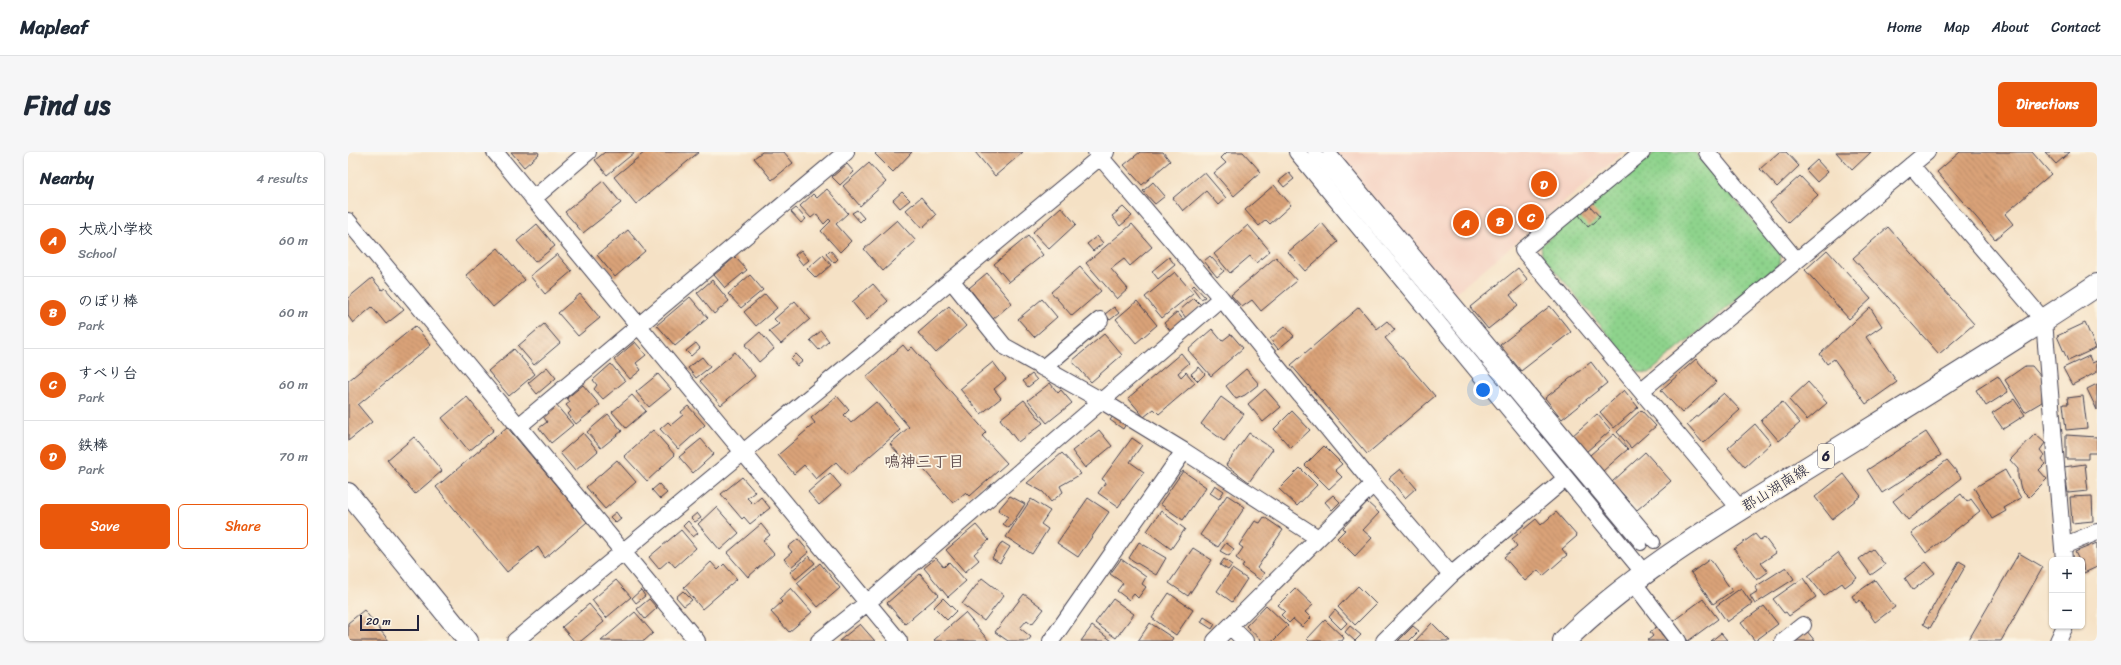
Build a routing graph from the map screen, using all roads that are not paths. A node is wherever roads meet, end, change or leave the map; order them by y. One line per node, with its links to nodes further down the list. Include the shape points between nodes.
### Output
1 (495, 152): 12 (street)
2 (588, 152): 12 (street)
3 (846, 152): 20 (street)
4 (1297, 152): 27 (street)
5 (1314, 152): 34 (street)
6 (1329, 152): 33 (street)
7 (1642, 152): 22 (street, via 1523,250)
8 (1707, 152): 14 (street)
9 (1927, 152): 11 (street)
10 (1101, 154): 15 (street); 17 (street)
11 (1911, 165): 14 (street); 19 (street)
12 (533, 199): 20 (street)
13 (348, 221): 24 (street)
14 (1796, 260): 22 (street)
15 (951, 280): 21 (street, via 1004,346); 25 (street)
16 (2097, 285): 19 (main road, 郡山湖南線 / 6)
17 (1221, 298): 23 (street); 28 (street)
18 (1100, 320): 21 (street)
19 (2044, 321): 30 (main road, 郡山湖南線 / 6); 36 (street)
20 (638, 327): 24 (street); 25 (street)
21 (1043, 368): 23 (street)
22 (1642, 390): 30 (street)
23 (1102, 401): 26 (street); 39 (street)
24 (519, 426): 35 (street)
25 (744, 451): 35 (street); 39 (street)
26 (1184, 451): 32 (street); 48 (street)
27 (1565, 479): 37 (street); 38 (street)
28 (1373, 484): 32 (street); 37 (street)
29 (348, 494): 43 (street)
30 (1740, 509): 38 (main road, 郡山湖南線 / 6)
31 (2097, 532): 36 (street)
32 (1318, 538): 41 (street)
33 (1654, 542)
34 (1641, 544)
35 (624, 551): 44 (street); 45 (street)
36 (2063, 553)
37 (1451, 575): 51 (street)
38 (1638, 577): 52 (main road, 郡山湖南線 / 6); 53 (street)
39 (867, 603): 46 (street); 47 (street)
40 (1803, 625): 54 (street)
41 (1230, 626): 49 (street); 50 (street)
42 (2064, 629): 55 (street)
43 (468, 641)
44 (515, 641)
45 (697, 641)
46 (819, 641)
47 (899, 641)
48 (1052, 641)
49 (1215, 641)
50 (1245, 641)
51 (1384, 641)
52 (1564, 641)
53 (1678, 641)
54 (1783, 641)
55 (2058, 641)

